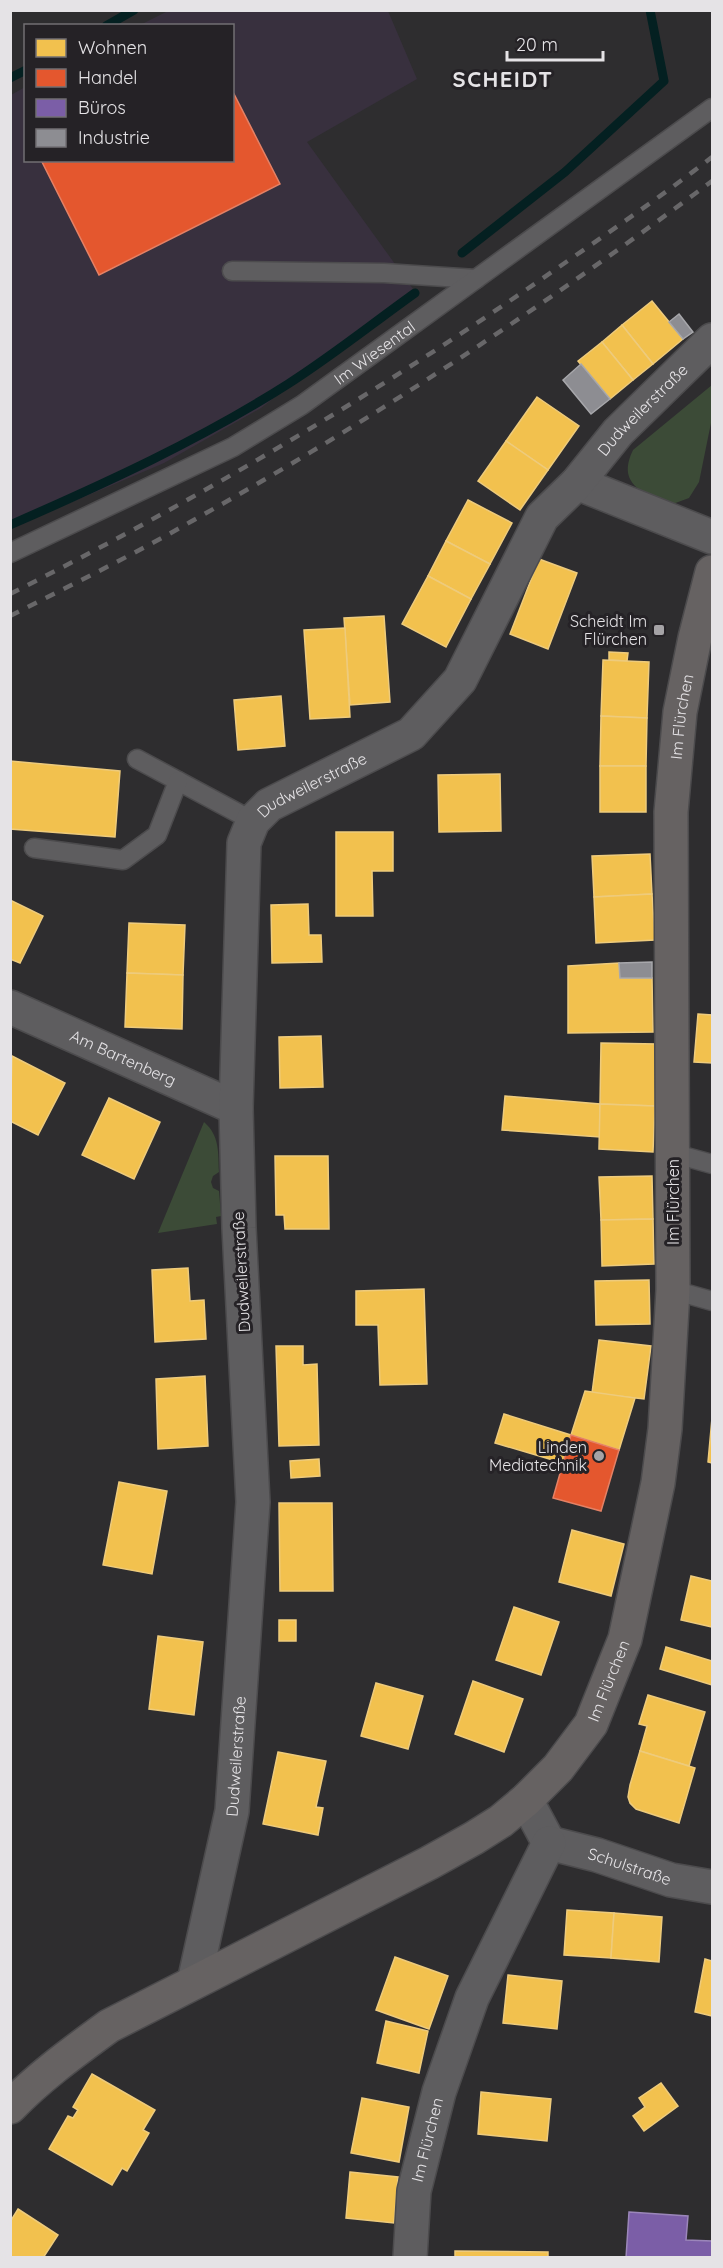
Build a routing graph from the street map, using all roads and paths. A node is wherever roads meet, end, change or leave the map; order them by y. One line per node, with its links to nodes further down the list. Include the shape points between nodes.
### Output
1 (712, 108): 3 (lane, Im Wiesental)
2 (232, 271): 3 (lane)
3 (476, 279): 7 (lane, Im Wiesental, via 302,405 233,447)
4 (712, 340): 5 (street, Dudweilerstraße, via 618,432)
5 (577, 483): 6 (street); 11 (street, Dudweilerstraße, via 542,518 460,680 411,734 269,805)
6 (712, 537)
7 (10, 553)
8 (712, 572): 15 (street, Im Flürchen, via 680,712 671,812)
9 (137, 759): 10 (lane)
10 (178, 782): 11 (lane); 12 (lane, via 157,835 123,860)
11 (253, 821): 14 (street, Dudweilerstraße, via 244,843)
12 (33, 848)
13 (10, 1007): 14 (street, Am Bartenberg)
14 (236, 1108): 22 (street, Dudweilerstraße, via 238,1228 253,1502 232,1810)
15 (672, 1153): 16 (lane); 17 (street, Im Flürchen)
16 (712, 1164)
17 (673, 1290): 18 (lane); 19 (street, Im Flürchen, via 658,1483 625,1639 591,1724 558,1768)
18 (712, 1301)
19 (526, 1800): 20 (street); 22 (street, Im Flürchen, via 492,1827 429,1863)
20 (549, 1843): 21 (street, Schulstraße, via 671,1880); 24 (street, Im Flürchen, via 472,1998 439,2092 414,2191)
21 (712, 1887)
22 (194, 1982): 23 (street, via 109,2026)
23 (10, 2107)
24 (410, 2258)

